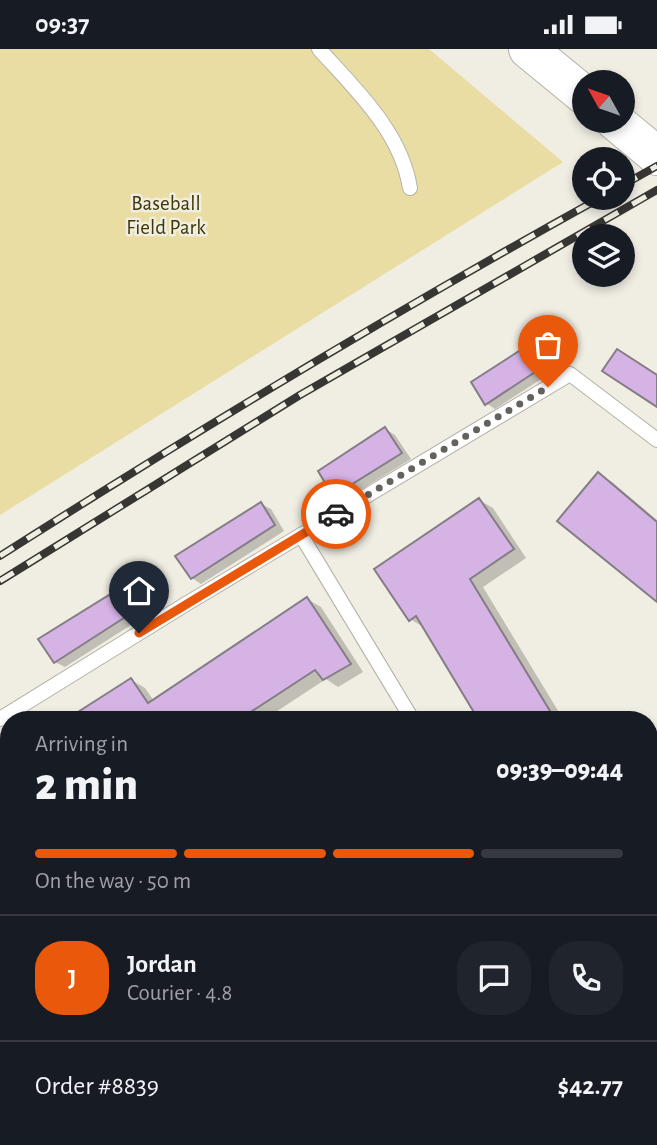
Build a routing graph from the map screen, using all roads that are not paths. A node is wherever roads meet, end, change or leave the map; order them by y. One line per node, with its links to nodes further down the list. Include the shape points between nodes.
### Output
1 (319, 49): 6 (lane, via 374,108 407,167)
2 (528, 49): 3 (main road)
3 (572, 85)
4 (629, 133): 5 (main road)
5 (657, 156)
6 (410, 188)
7 (657, 440): 8 (lane, via 570,374)
8 (300, 535): 9 (lane); 10 (lane)
9 (13, 711)
10 (407, 711)

